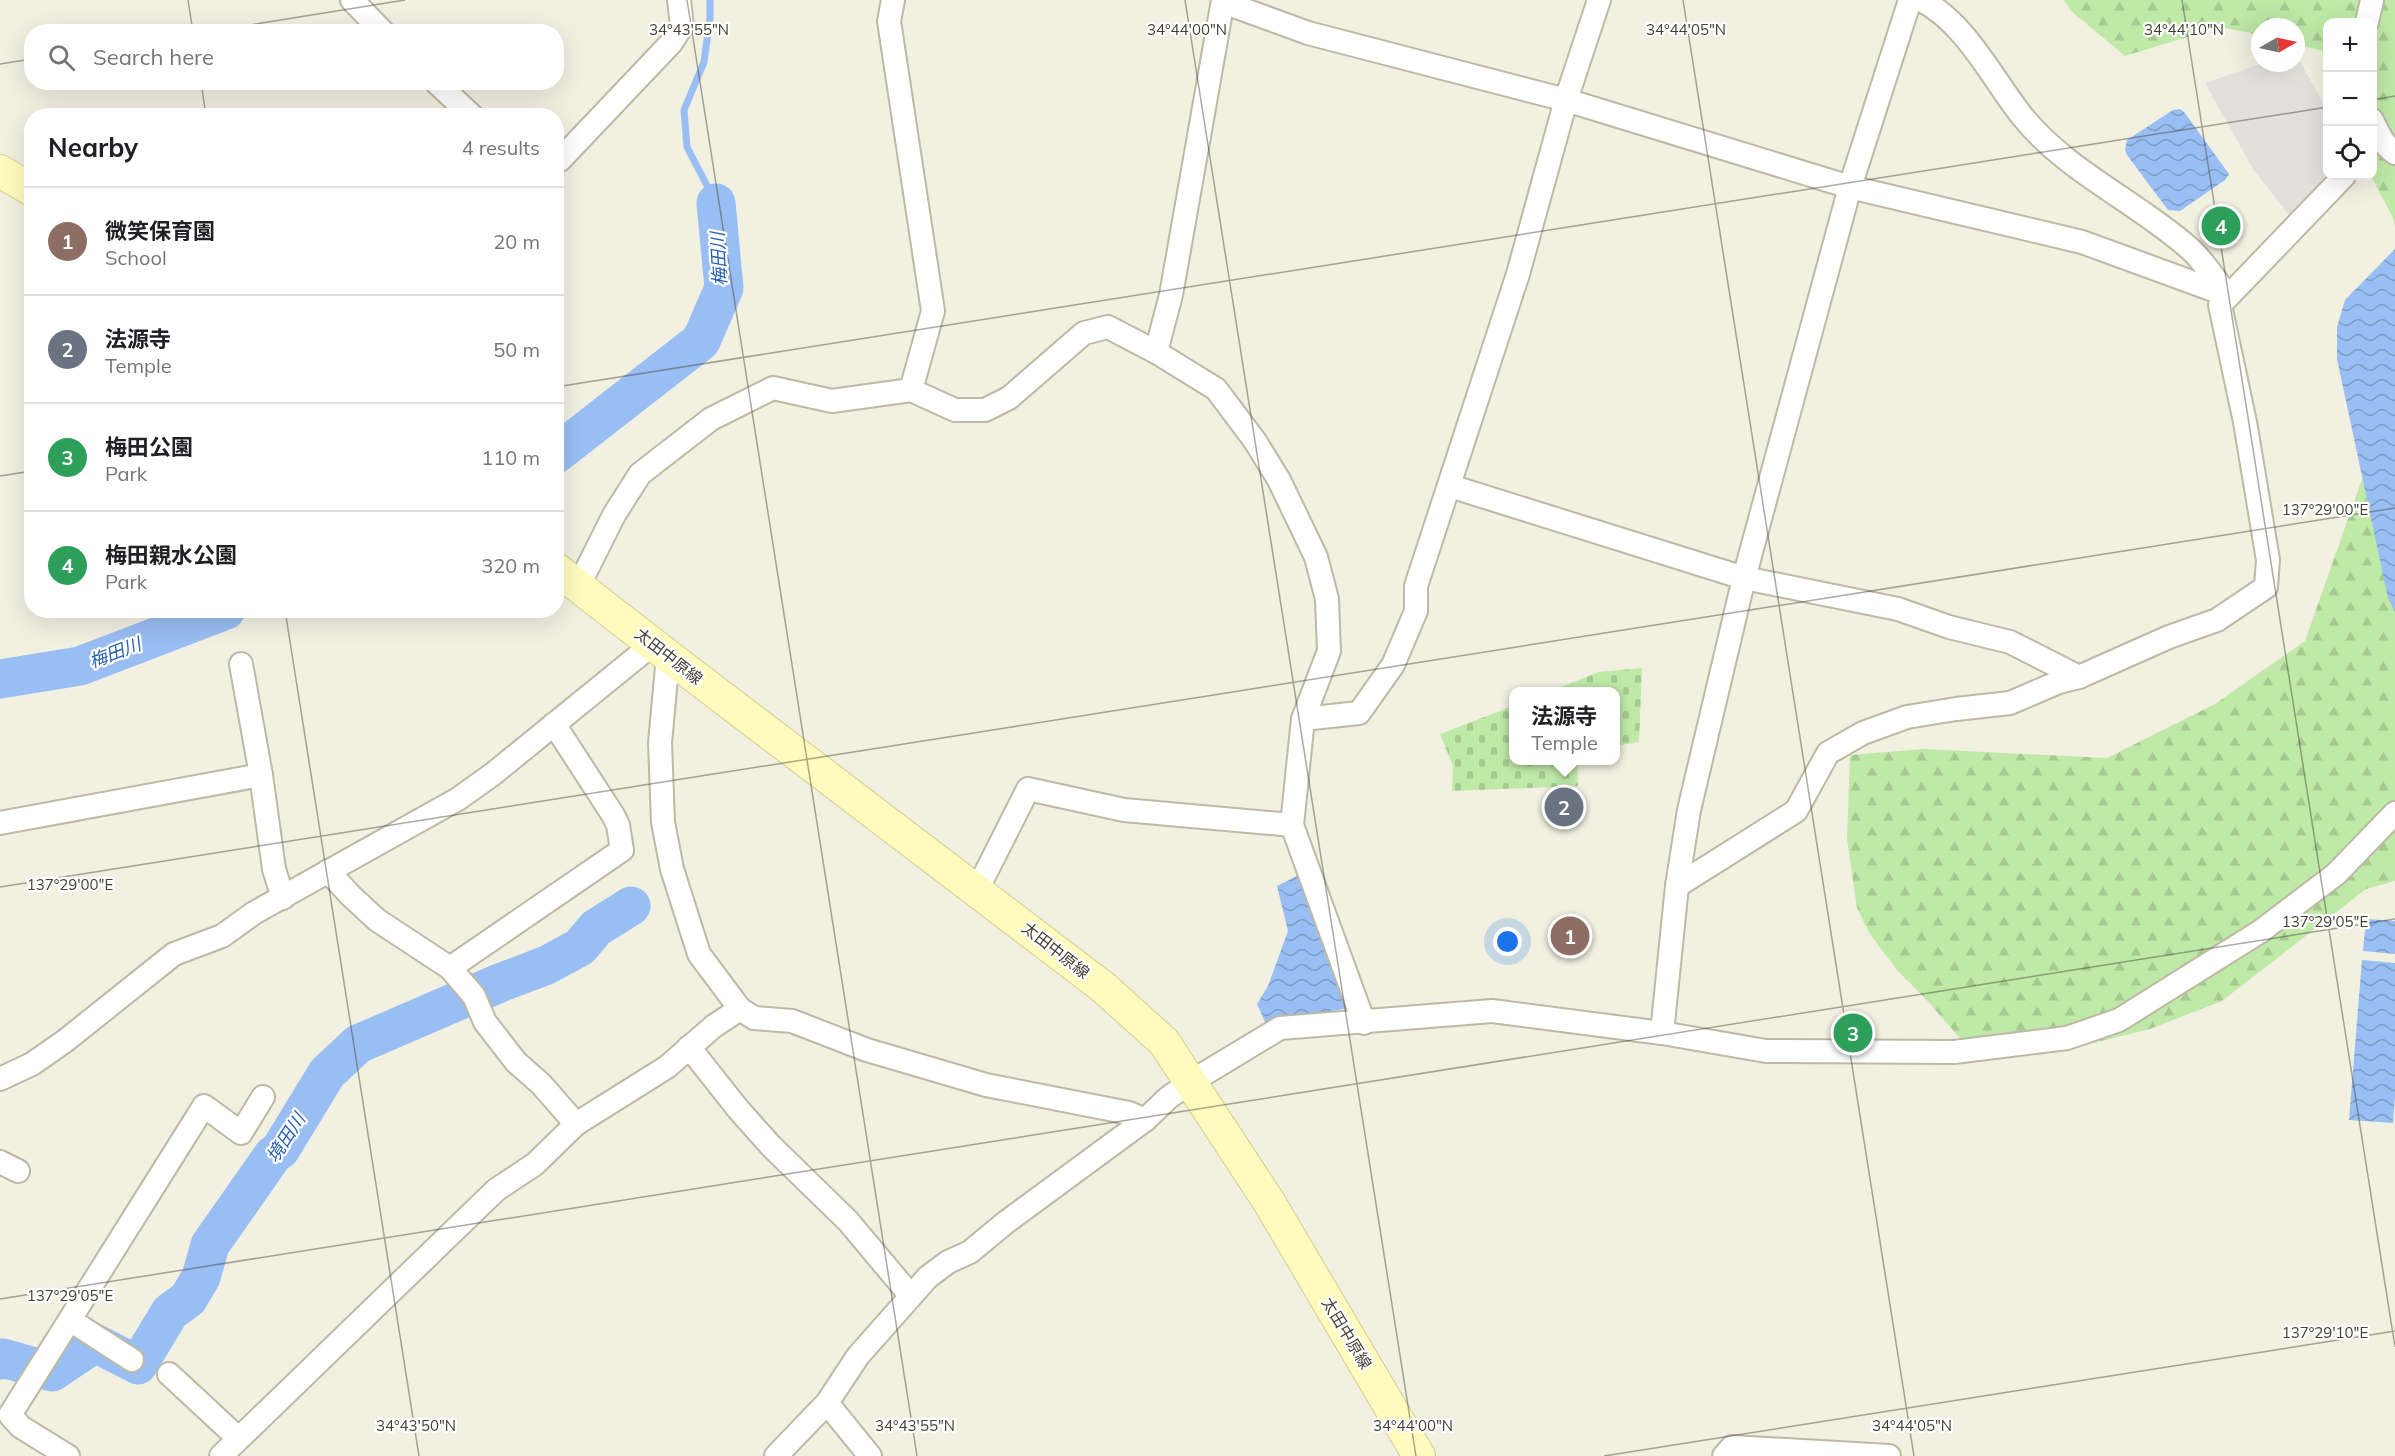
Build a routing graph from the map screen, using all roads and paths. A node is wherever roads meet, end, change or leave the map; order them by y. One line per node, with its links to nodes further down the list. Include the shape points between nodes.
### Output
1 (352, 0): 10 (street)
2 (679, 0): 14 (street, via 682,26 671,43)
3 (893, 0): 21 (street, via 889,21 933,311)
4 (1599, 0): 12 (street)
5 (1910, 0): 18 (street)
6 (1921, 0): 19 (street, via 1955,26 2049,146 2191,249)
7 (2372, 0): 9 (street)
8 (1223, 1): 12 (street, via 1308,33); 20 (street, via 1171,295)
9 (2368, 18)
10 (375, 24)
11 (444, 90): 13 (street)
12 (1566, 100): 18 (street); 22 (street, via 1518,274)
13 (464, 108)
14 (564, 156)
15 (0, 171): 17 (main road)
16 (2340, 180): 19 (street)
17 (24, 185)
18 (1850, 187): 19 (street, via 2082,242); 24 (street)
19 (2227, 295): 27 (street, via 2220,305 2268,560 2266,586 2217,620)
20 (1156, 352): 21 (street, via 1108,327 1084,333 1009,398 985,410 955,410); 28 (street, via 1216,389 1279,480 1316,557 1327,599 1329,651)
21 (911, 390): 23 (street, via 832,401 773,388 711,419 640,474)
22 (1450, 486): 24 (street); 28 (street, via 1416,586 1416,611 1393,666 1359,714)
23 (568, 577): 25 (main road, 太田中原線)
24 (1744, 578): 27 (street, via 1898,609 2010,642); 35 (street, via 1689,810)
25 (661, 650): 29 (street); 36 (main road, 太田中原線); 39 (street, via 663,822 672,869 699,954)
26 (242, 664): 30 (street)
27 (2079, 677): 35 (street, via 2010,704 1907,717 1863,733 1828,753 1796,812)
28 (1303, 719): 33 (street)
29 (554, 724): 34 (street, via 458,798); 38 (street, via 613,815 621,850)
30 (261, 775): 32 (street); 37 (street, via 274,869)
31 (2395, 813): 41 (street, via 2336,874 2260,931 2119,1020 2067,1038 1954,1052 1766,1051)
32 (0, 823)
33 (1292, 825): 36 (street, via 1124,810 1028,789); 40 (street)
34 (328, 871): 37 (street); 38 (street, via 377,920)
35 (1677, 886): 41 (street)
36 (977, 890): 44 (main road, 太田中原線, via 1103,987 1164,1042)
37 (283, 898): 43 (street, via 222,936 174,954 65,1041 32,1064)
38 (450, 968): 47 (street, via 474,996 485,1022 516,1062)
39 (740, 1009): 42 (street); 46 (street, via 754,1018 792,1021 867,1050 986,1084 1129,1113)
40 (1364, 1023): 41 (street, via 1492,1011); 44 (street, via 1280,1028)
41 (1662, 1033)
42 (689, 1047): 47 (street, via 667,1067); 48 (street, via 764,1139 848,1221)
43 (0, 1079)
44 (1189, 1083): 46 (street); 58 (main road, 太田中原線, via 1269,1202)
45 (263, 1096): 49 (street, via 241,1133 204,1106)
46 (1145, 1120): 48 (street, via 970,1252 948,1262)
47 (576, 1124): 53 (street, via 535,1164 496,1190)
48 (910, 1295): 52 (street, via 858,1356)
49 (70, 1320): 50 (street); 54 (street, via 10,1414 21,1427)
50 (132, 1360)
51 (169, 1374): 53 (street)
52 (827, 1403): 56 (street); 57 (street)
53 (238, 1438): 55 (street)
54 (68, 1456)
55 (221, 1456)
56 (776, 1456)
57 (870, 1456)
58 (1419, 1456)
59 (1724, 1456): 60 (street, via 1732,1447)
60 (1889, 1456)

